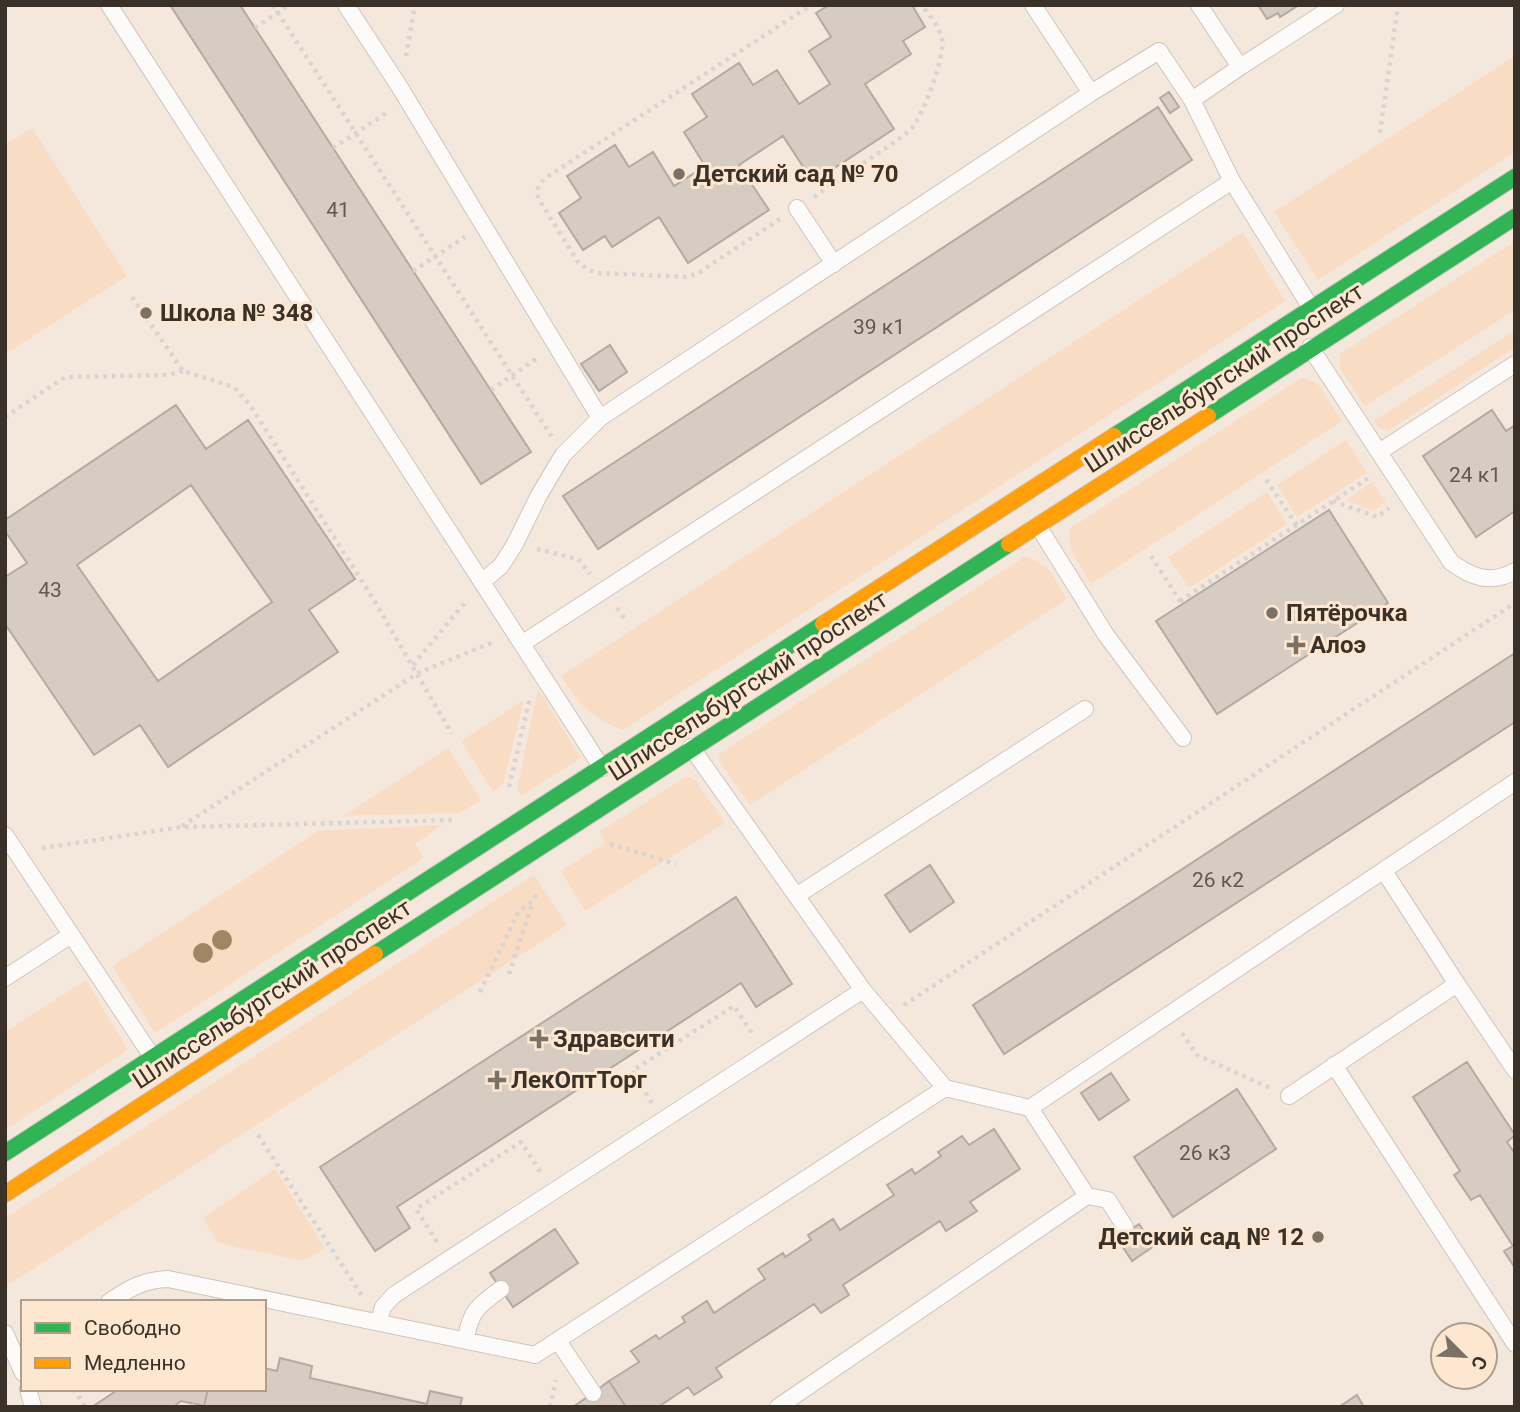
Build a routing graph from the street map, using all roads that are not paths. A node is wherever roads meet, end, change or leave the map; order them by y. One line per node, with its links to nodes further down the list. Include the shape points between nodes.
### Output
1 (109, 5): 23 (lane)
2 (346, 5): 19 (lane)
3 (1033, 5): 7 (lane)
4 (1199, 5): 6 (lane)
5 (1336, 5): 6 (lane)
6 (1240, 67): 8 (lane)
7 (1091, 93): 8 (lane, via 1159,51); 13 (lane)
8 (1192, 100): 10 (lane)
9 (1515, 177): 14 (main road, Шлиссельбургский проспект)
10 (1232, 181): 14 (lane); 24 (lane, via 603,591)
11 (797, 208): 13 (lane)
12 (1515, 217): 16 (main road, Шлиссельбургский проспект)
13 (834, 264): 19 (lane)
14 (1312, 308): 15 (main road, Шлиссельбургский проспект); 16 (lane)
15 (1293, 320): 17 (lane); 21 (main road, Шлиссельбургский проспект)
16 (1330, 336): 17 (main road, Шлиссельбургский проспект)
17 (1311, 349): 20 (lane); 21 (main road, Шлиссельбургский проспект)
18 (1515, 364): 20 (lane)
19 (600, 418): 23 (lane, via 564,455 501,566)
20 (1384, 459): 22 (lane, via 1451,562 1467,574 1488,580)
21 (1028, 511): 26 (main road, Шлиссельбургский проспект); 27 (lane, via 1106,635); 28 (main road, Шлиссельбургский проспект)
22 (1515, 571)
23 (483, 581): 24 (lane)
24 (520, 637): 29 (lane)
25 (1085, 709): 35 (lane)
26 (674, 720): 28 (lane); 29 (main road, Шлиссельбургский проспект)
27 (1183, 738)
28 (693, 750): 29 (main road, Шлиссельбургский проспект); 35 (lane)
29 (611, 782): 42 (main road, Шлиссельбургский проспект); 42 (main road, Шлиссельбургский проспект)
30 (1515, 782): 34 (lane)
31 (5, 835): 32 (lane)
32 (20, 857): 33 (lane); 36 (lane)
33 (5, 865)
34 (1384, 871): 38 (lane); 45 (lane)
35 (796, 896): 39 (lane)
36 (71, 935): 37 (lane); 42 (lane)
37 (5, 978)
38 (1457, 984): 40 (lane); 41 (lane)
39 (863, 990): 43 (lane); 52 (lane, via 394,1295 383,1307)
40 (1334, 1065): 44 (lane); 56 (lane)
41 (1515, 1070)
42 (162, 1073): 46 (main road, Шлиссельбургский проспект); 47 (main road, Шлиссельбургский проспект)
43 (945, 1088): 45 (lane); 55 (lane)
44 (1289, 1096)
45 (1030, 1108): 48 (lane)
46 (5, 1153)
47 (5, 1194)
48 (1087, 1196): 49 (lane, via 1108,1200); 59 (lane)
49 (1125, 1227)
50 (501, 1289): 54 (lane, via 479,1306 469,1321)
51 (112, 1300): 52 (lane, via 151,1279 168,1279)
52 (379, 1321): 54 (lane)
53 (5, 1333): 57 (lane)
54 (466, 1339): 55 (lane, via 535,1355)
55 (558, 1341): 58 (lane)
56 (1515, 1344)
57 (21, 1363)
58 (593, 1393)
59 (778, 1407)

